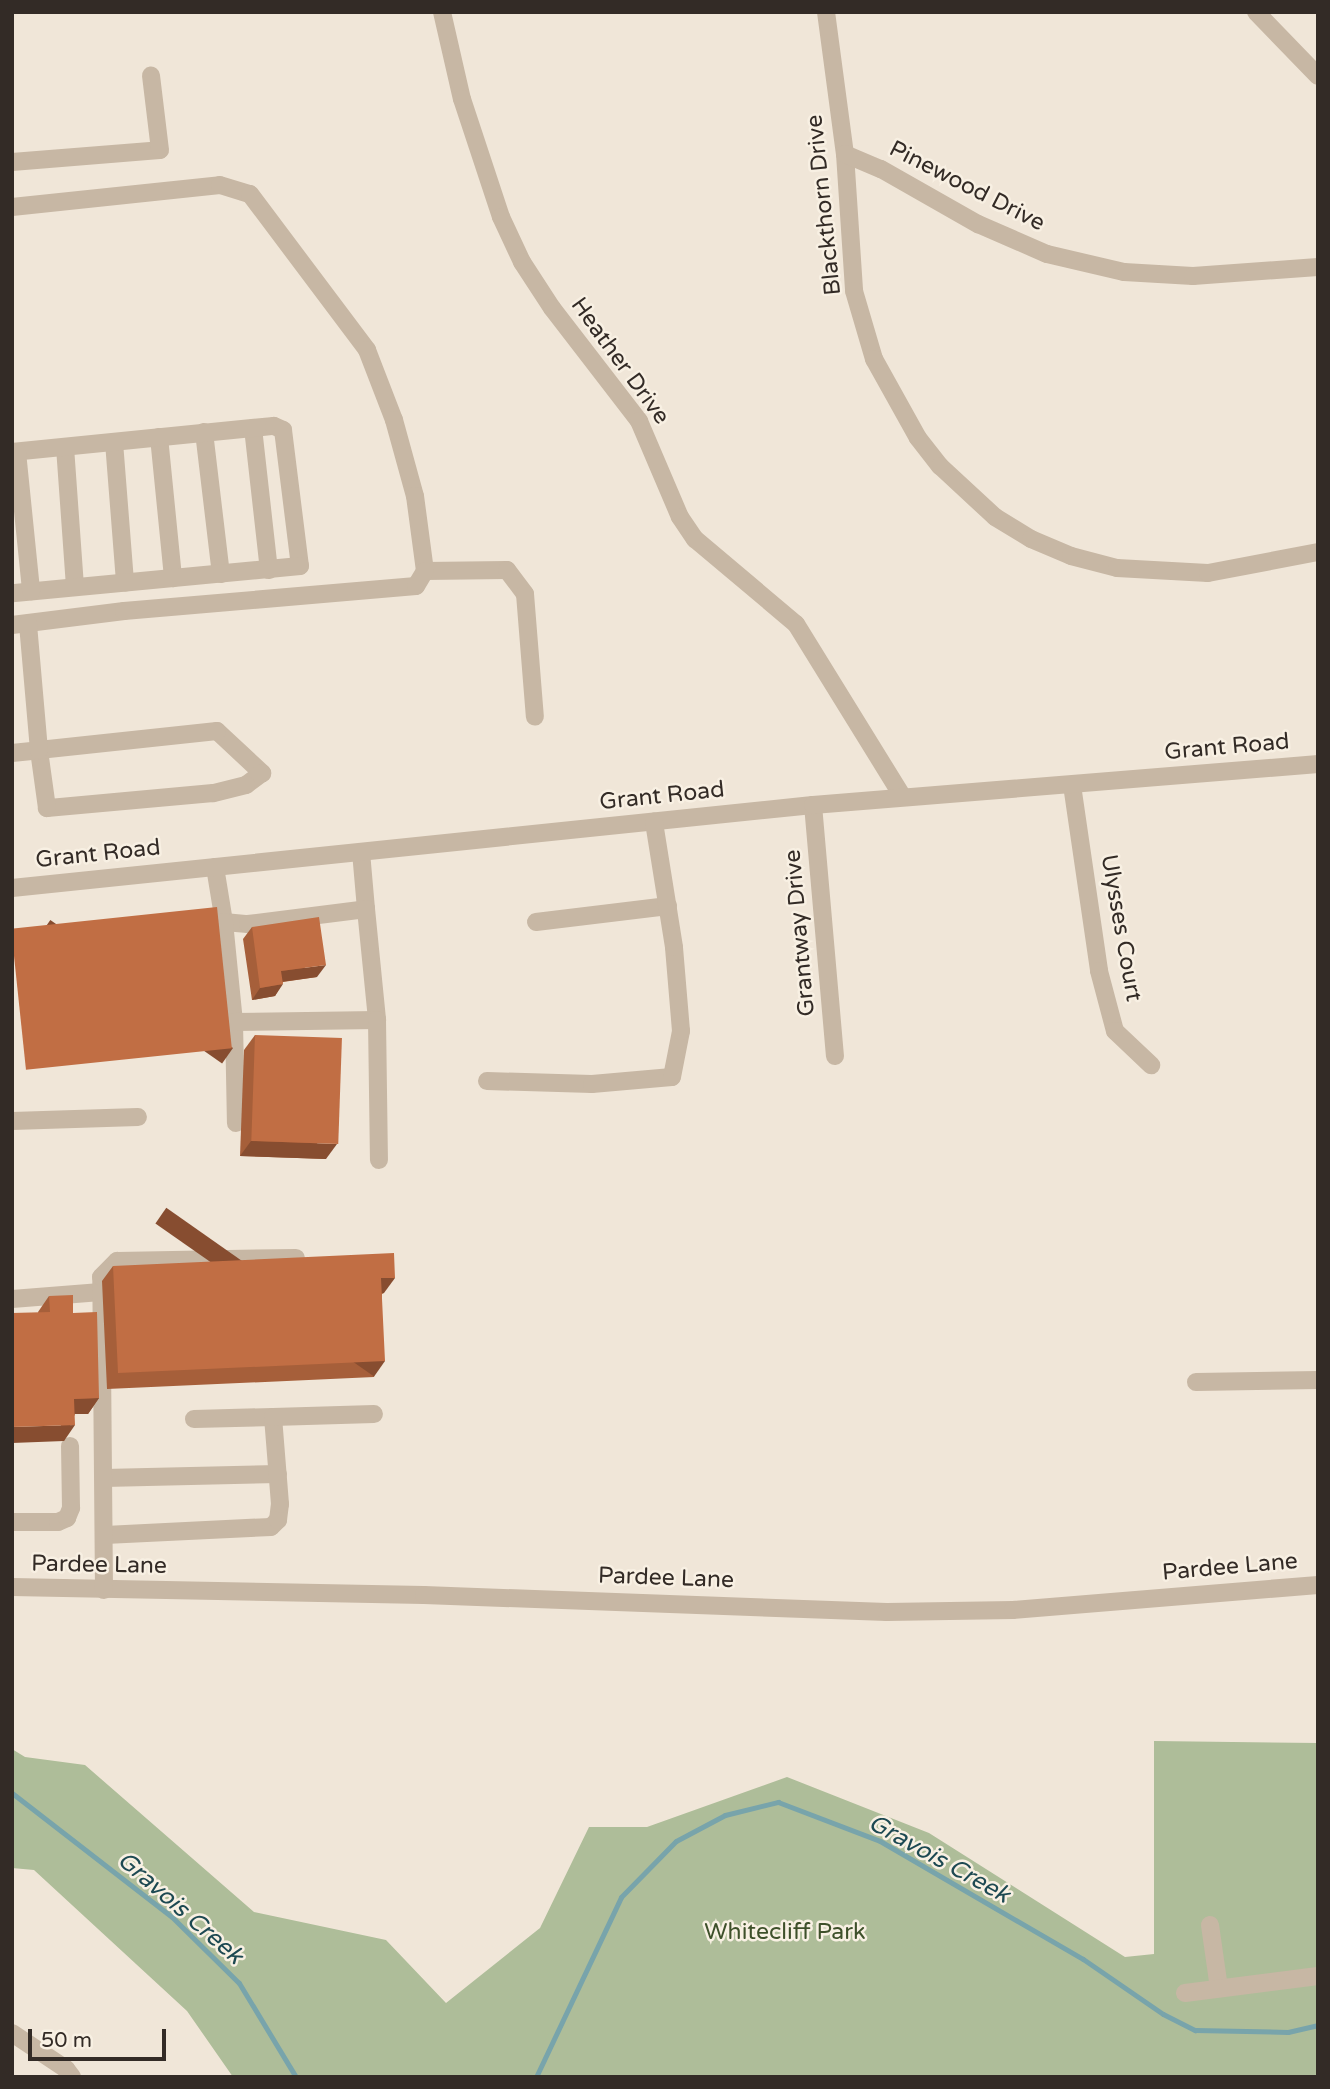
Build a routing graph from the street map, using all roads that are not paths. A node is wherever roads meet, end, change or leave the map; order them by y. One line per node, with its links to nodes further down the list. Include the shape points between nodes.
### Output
1 (442, 12): 31 (street, Heather Drive, via 462,99 501,217 522,262 639,421 680,517 695,539 802,630)
2 (826, 12): 6 (street, Blackthorn Drive)
3 (1256, 12): 5 (street)
4 (151, 76): 7 (street, via 160,150)
5 (1318, 76)
6 (845, 154): 9 (street, Pinewood Drive, via 881,169 978,225 1047,254 1124,272 1193,276); 16 (street, Blackthorn Drive, via 854,291 874,359 918,438 995,517 1071,556 1117,568 1208,573)
7 (12, 162)
8 (12, 207): 18 (street, via 220,185 250,194 367,350 394,420 415,496)
9 (1318, 267)
10 (253, 428): 11 (street); 17 (street); 17 (street, via 283,430 300,566)
11 (204, 432): 12 (street); 19 (street)
12 (159, 437): 13 (street); 20 (street)
13 (114, 442): 14 (street); 21 (street)
14 (65, 446): 15 (street); 22 (street)
15 (15, 452): 23 (street)
16 (1318, 552)
17 (269, 570): 19 (street)
18 (425, 571): 25 (street, via 416,586); 26 (street, via 507,570 525,594)
19 (221, 574): 20 (street)
20 (173, 578): 21 (street)
21 (125, 583): 22 (street)
22 (75, 587): 23 (street)
23 (31, 591): 24 (street)
24 (12, 593)
25 (20, 624): 27 (street)
26 (535, 717)
27 (38, 750): 27 (street, via 47,808 213,793 246,785 262,773 217,731); 28 (street)
28 (12, 754)
29 (1318, 764): 30 (street, Grant Road)
30 (1072, 785): 31 (street, Grant Road); 44 (street, Ulysses Court, via 1099,971 1115,1031)
31 (903, 797): 32 (street, Grant Road)
32 (813, 805): 33 (street, Grant Road); 43 (street, Grantway Drive)
33 (654, 822): 34 (street, Grant Road); 37 (street)
34 (361, 852): 35 (street, Grant Road); 38 (street)
35 (215, 867): 36 (street, Grant Road); 39 (street)
36 (12, 888)
37 (668, 906): 40 (street); 45 (street, via 681,1031 672,1077 592,1084)
38 (366, 909): 39 (street, via 248,924); 41 (street)
39 (224, 922): 42 (street)
40 (536, 922)
41 (377, 1020): 42 (street); 49 (street)
42 (234, 1021): 48 (street)
43 (835, 1056)
44 (1151, 1065)
45 (487, 1081)
46 (138, 1117): 47 (street)
47 (12, 1121)
48 (236, 1123)
49 (379, 1160)
50 (310, 1258): 51 (street, via 117,1261 101,1278)
51 (101, 1292): 52 (street); 60 (street)
52 (12, 1298)
53 (1318, 1380): 54 (street)
54 (1196, 1382)
55 (374, 1414): 56 (street)
56 (273, 1417): 57 (street); 59 (street)
57 (194, 1419)
58 (70, 1446): 61 (street, via 71,1508 67,1517 58,1522)
59 (278, 1474): 60 (street); 62 (street, via 278,1520 271,1527)
60 (104, 1478): 62 (street)
61 (12, 1522)
62 (105, 1535): 65 (street)
63 (1318, 1585): 65 (street, Pardee Lane, via 1013,1610 887,1612 424,1595)
64 (12, 1587): 65 (street, Pardee Lane)
65 (104, 1590)
66 (1210, 1926): 68 (street)
67 (1318, 1976): 68 (street)
68 (1219, 1988): 69 (street)
69 (1185, 1993)
70 (12, 2033): 71 (street)
71 (72, 2077)

